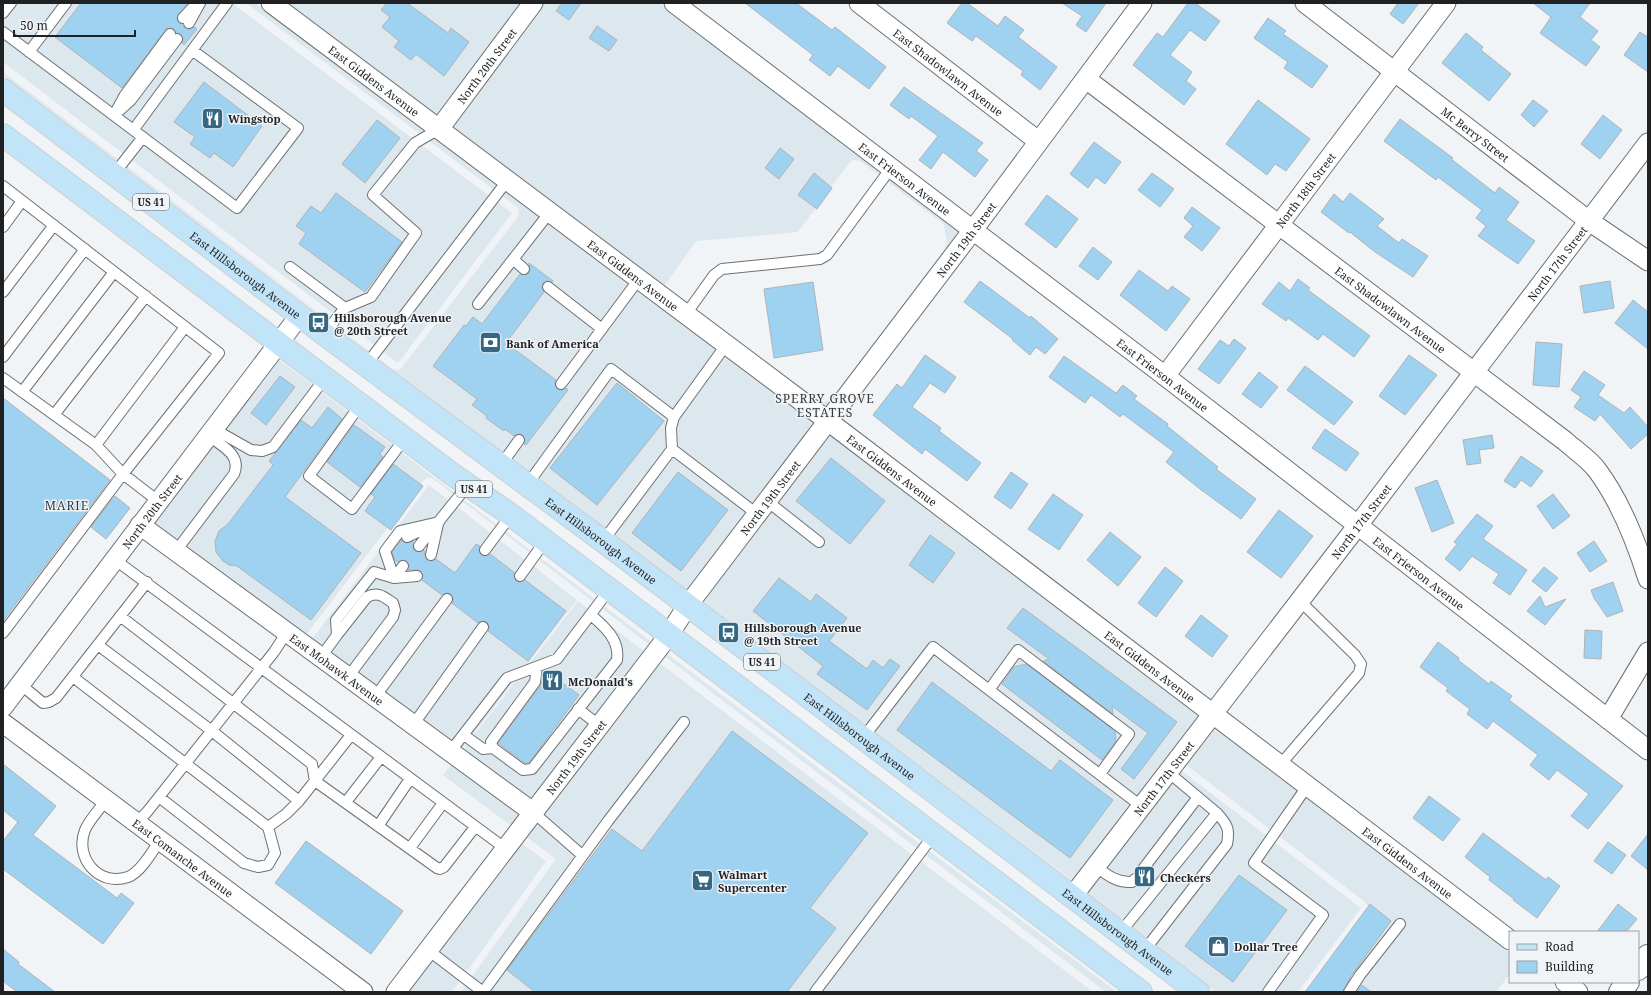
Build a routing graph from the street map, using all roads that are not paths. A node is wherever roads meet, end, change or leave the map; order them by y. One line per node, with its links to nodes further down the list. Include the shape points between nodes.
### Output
1 (11, 3): 13 (lane)
2 (197, 3): 3 (lane, via 186,20)
3 (200, 3)
4 (271, 3): 22 (street, East Giddens Avenue)
5 (533, 3): 22 (street, North 20th Street)
6 (674, 3): 28 (street, East Frierson Avenue)
7 (859, 3): 26 (street, East Shadowlawn Avenue)
8 (1142, 3): 19 (street, North 19th Street)
9 (1305, 3): 18 (street, Mc Berry Street)
10 (1446, 3): 18 (street, North 18th Street)
11 (62, 4): 17 (lane)
12 (223, 4): 16 (lane)
13 (3, 13)
14 (3, 32): 17 (lane)
15 (173, 37): 21 (lane, via 125,95)
16 (192, 50): 23 (lane); 25 (lane, via 298,128 237,208)
17 (29, 52): 21 (lane)
18 (1395, 71): 34 (street, Mc Berry Street); 35 (street, North 18th Street)
19 (1086, 79): 26 (street, North 19th Street); 35 (street, East Shadowlawn Avenue)
20 (3, 90): 29 (main road, East Hillsborough Avenue / US 41)
21 (114, 115): 23 (lane)
22 (439, 129): 30 (street, East Giddens Avenue); 50 (lane, via 415,143 373,195 416,233 371,297)
23 (134, 130): 25 (lane)
24 (3, 135): 56 (main road, US 41)
25 (143, 137): 29 (lane)
26 (1038, 141): 38 (street, North 19th Street)
27 (1648, 143): 34 (street, North 17th Street)
28 (891, 168): 38 (street, East Frierson Avenue); 51 (lane, via 827,256 820,259 722,269 714,275)
29 (114, 174): 52 (main road, East Hillsborough Avenue / US 41)
30 (508, 181): 33 (street, East Giddens Avenue); 59 (lane)
31 (3, 186): 32 (lane)
32 (22, 201): 36 (lane); 37 (lane)
33 (550, 212): 40 (lane); 45 (street, East Giddens Avenue)
34 (1589, 221): 41 (street, Mc Berry Street); 60 (street, North 17th Street)
35 (1279, 224): 60 (street, East Shadowlawn Avenue); 61 (street, North 18th Street)
36 (54, 225): 39 (lane); 47 (lane)
37 (3, 227)
38 (973, 230): 61 (street, East Frierson Avenue); 69 (street, North 19th Street)
39 (85, 249): 44 (lane); 58 (lane)
40 (513, 259): 43 (lane); 49 (lane)
41 (1648, 261)
42 (290, 267): 50 (lane)
43 (524, 269)
44 (114, 272): 48 (lane); 65 (lane)
45 (639, 279): 51 (street, East Giddens Avenue); 54 (lane)
46 (548, 287): 54 (lane)
47 (3, 292)
48 (146, 296): 53 (lane); 67 (lane)
49 (478, 304)
50 (345, 308): 55 (lane)
51 (686, 314): 57 (street, East Giddens Avenue)
52 (300, 315): 55 (main road, East Hillsborough Avenue / US 41); 56 (street, North 20th Street)
53 (185, 327): 73 (lane); 76 (lane, via 219,353)
54 (602, 328): 64 (lane)
55 (324, 334): 59 (main road, East Hillsborough Avenue / US 41)
56 (279, 344): 63 (main road, US 41); 70 (street, North 20th Street)
57 (726, 345): 68 (lane); 69 (street, East Giddens Avenue)
58 (3, 357)
59 (366, 365): 75 (main road, East Hillsborough Avenue / US 41)
60 (1473, 372): 84 (street, North 17th Street); 93 (street, East Shadowlawn Avenue, via 1565,441 1596,469 1619,506)
61 (1165, 376): 84 (street, East Frierson Avenue)
62 (3, 378): 65 (lane)
63 (325, 378): 66 (main road, US 41); 70 (lane, via 273,447 262,451 251,450)
64 (560, 384)
65 (22, 392): 67 (lane)
66 (360, 405): 71 (main road, US 41); 71 (lane, via 309,476 352,509)
67 (54, 415): 73 (lane)
68 (674, 416): 74 (lane, via 671,428); 78 (lane, via 611,369)
69 (828, 421): 80 (street, North 19th Street); 119 (street, East Giddens Avenue)
70 (211, 432): 79 (street, North 20th Street); 89 (lane, via 232,455 237,467)
71 (405, 438): 77 (main road, US 41)
72 (519, 440): 75 (lane)
73 (96, 445): 76 (lane)
74 (672, 449): 80 (lane); 86 (lane)
75 (501, 466): 78 (main road, East Hillsborough Avenue / US 41)
76 (123, 474): 79 (lane); 103 (lane)
77 (468, 485): 81 (main road, US 41); 82 (lane)
78 (527, 485): 86 (main road, East Hillsborough Avenue / US 41)
79 (158, 501): 83 (street, North 20th Street)
80 (762, 507): 87 (lane); 98 (street, North 19th Street)
81 (511, 515): 85 (main road, US 41); 88 (lane)
82 (439, 522): 82 (lane, via 419,546); 92 (lane, via 400,531 385,551)
83 (140, 525): 89 (street, East Mohawk Avenue); 90 (street, North 20th Street)
84 (1358, 525): 97 (street, North 17th Street); 120 (street, East Frierson Avenue)
85 (545, 541): 91 (lane); 95 (main road, US 41)
86 (603, 541): 98 (main road, East Hillsborough Avenue / US 41)
87 (819, 542)
88 (485, 550)
89 (176, 551): 102 (street, East Mohawk Avenue)
90 (114, 559): 94 (lane); 113 (street, North 20th Street)
91 (520, 576)
92 (394, 578): 92 (lane, via 404,567); 104 (lane, via 374,572 336,620)
93 (1648, 579)
94 (146, 582): 100 (lane); 110 (lane)
95 (609, 590): 99 (lane); 105 (main road, US 41)
96 (447, 599): 115 (lane)
97 (1300, 601): 119 (street, North 17th Street); 134 (lane, via 1355,655 1360,664 1359,673)
98 (688, 605): 105 (street, North 19th Street); 128 (main road, East Hillsborough Avenue / US 41)
99 (591, 614): 109 (lane, via 557,659); 118 (lane, via 607,628 614,640 618,652 617,660)
100 (120, 616): 106 (lane); 116 (lane)
101 (483, 626): 123 (lane)
102 (287, 632): 108 (street, East Mohawk Avenue); 110 (lane)
103 (3, 633)
104 (337, 635): 108 (lane); 112 (lane, via 367,597 381,594 393,603 393,617)
105 (668, 636): 124 (street, North 19th Street); 153 (main road, US 41)
106 (98, 645): 111 (lane); 125 (lane)
107 (1648, 652): 120 (street)
108 (321, 657): 112 (street, East Mohawk Avenue)
109 (537, 667): 127 (lane, via 507,678); 129 (lane, via 536,682 491,742)
110 (261, 668): 116 (lane); 126 (lane)
111 (72, 677): 113 (lane, via 56,698 43,704); 133 (lane)
112 (348, 677): 115 (street, East Mohawk Avenue)
113 (20, 684): 117 (street, North 20th Street)
114 (989, 690): 128 (lane, via 933,646); 136 (lane); 136 (lane, via 1018,650 1129,734)
115 (375, 697): 123 (street, East Mohawk Avenue)
116 (233, 703): 125 (lane); 138 (lane, via 312,764)
117 (3, 706)
118 (578, 709): 124 (lane); 129 (lane, via 532,769 522,770)
119 (1213, 713): 134 (street, East Giddens Avenue); 135 (street, North 17th Street)
120 (1608, 719): 130 (street, East Frierson Avenue)
121 (684, 722): 157 (lane)
122 (3, 723): 142 (street, East Comanche Avenue)
123 (413, 725): 131 (street, East Mohawk Avenue)
124 (600, 726): 147 (street, North 19th Street)
125 (212, 731): 133 (lane); 143 (lane)
126 (351, 734): 132 (lane); 138 (lane)
127 (464, 735): 129 (lane, via 484,750); 131 (lane)
128 (863, 738): 159 (main road, East Hillsborough Avenue / US 41)
129 (493, 748)
130 (1648, 750)
131 (450, 752): 147 (street, East Mohawk Avenue)
132 (381, 757): 137 (lane); 144 (lane)
133 (186, 763): 140 (lane); 151 (lane)
134 (1280, 764): 139 (street, East Giddens Avenue)
135 (1168, 772): 141 (lane); 146 (street, North 17th Street)
136 (1100, 774): 146 (lane)
137 (410, 779): 145 (lane); 150 (lane)
138 (315, 780): 143 (lane); 144 (lane)
139 (1308, 786): 162 (street, East Giddens Avenue); 175 (lane, via 1254,863 1323,915)
140 (159, 797): 149 (lane); 151 (lane, via 244,863 258,868 268,865 275,853)
141 (1198, 797): 148 (lane); 158 (lane, via 1132,882 1123,883 1109,877)
142 (106, 800): 149 (street, East Comanche Avenue); 154 (lane, via 85,830 82,843 86,862 93,870 114,879 129,877 139,869)
143 (299, 801): 151 (lane)
144 (346, 802): 150 (lane)
145 (443, 803): 152 (lane); 155 (lane)
146 (1141, 806): 158 (street, North 17th Street)
147 (534, 813): 156 (street, North 19th Street); 157 (lane)
148 (1217, 813): 161 (lane); 164 (lane, via 1224,820 1229,832 1227,844)
149 (136, 823): 154 (street, East Comanche Avenue)
150 (378, 826): 155 (lane)
151 (268, 827)
152 (475, 827): 155 (lane, via 440,869); 156 (lane)
153 (933, 836): 172 (lane); 173 (main road, US 41)
154 (160, 840): 169 (street, East Comanche Avenue)
155 (410, 848)
156 (506, 849): 163 (street, North 19th Street)
157 (582, 855): 171 (lane)
158 (1095, 866): 159 (street, North 17th Street)
159 (1072, 896): 161 (main road, East Hillsborough Avenue / US 41)
160 (1400, 924): 176 (lane)
161 (1120, 933): 164 (main road, East Hillsborough Avenue / US 41)
162 (1509, 939)
163 (428, 950): 170 (street, North 19th Street); 171 (lane)
164 (1144, 951): 174 (main road, East Hillsborough Avenue / US 41)
165 (1648, 956): 166 (street)
166 (1639, 968)
167 (1566, 983): 177 (street)
168 (1627, 983): 178 (street)
169 (363, 992)
170 (396, 992)
171 (483, 992)
172 (815, 992)
173 (1141, 992)
174 (1198, 992)
175 (1268, 992)
176 (1349, 992)
177 (1578, 992)
178 (1620, 992)

